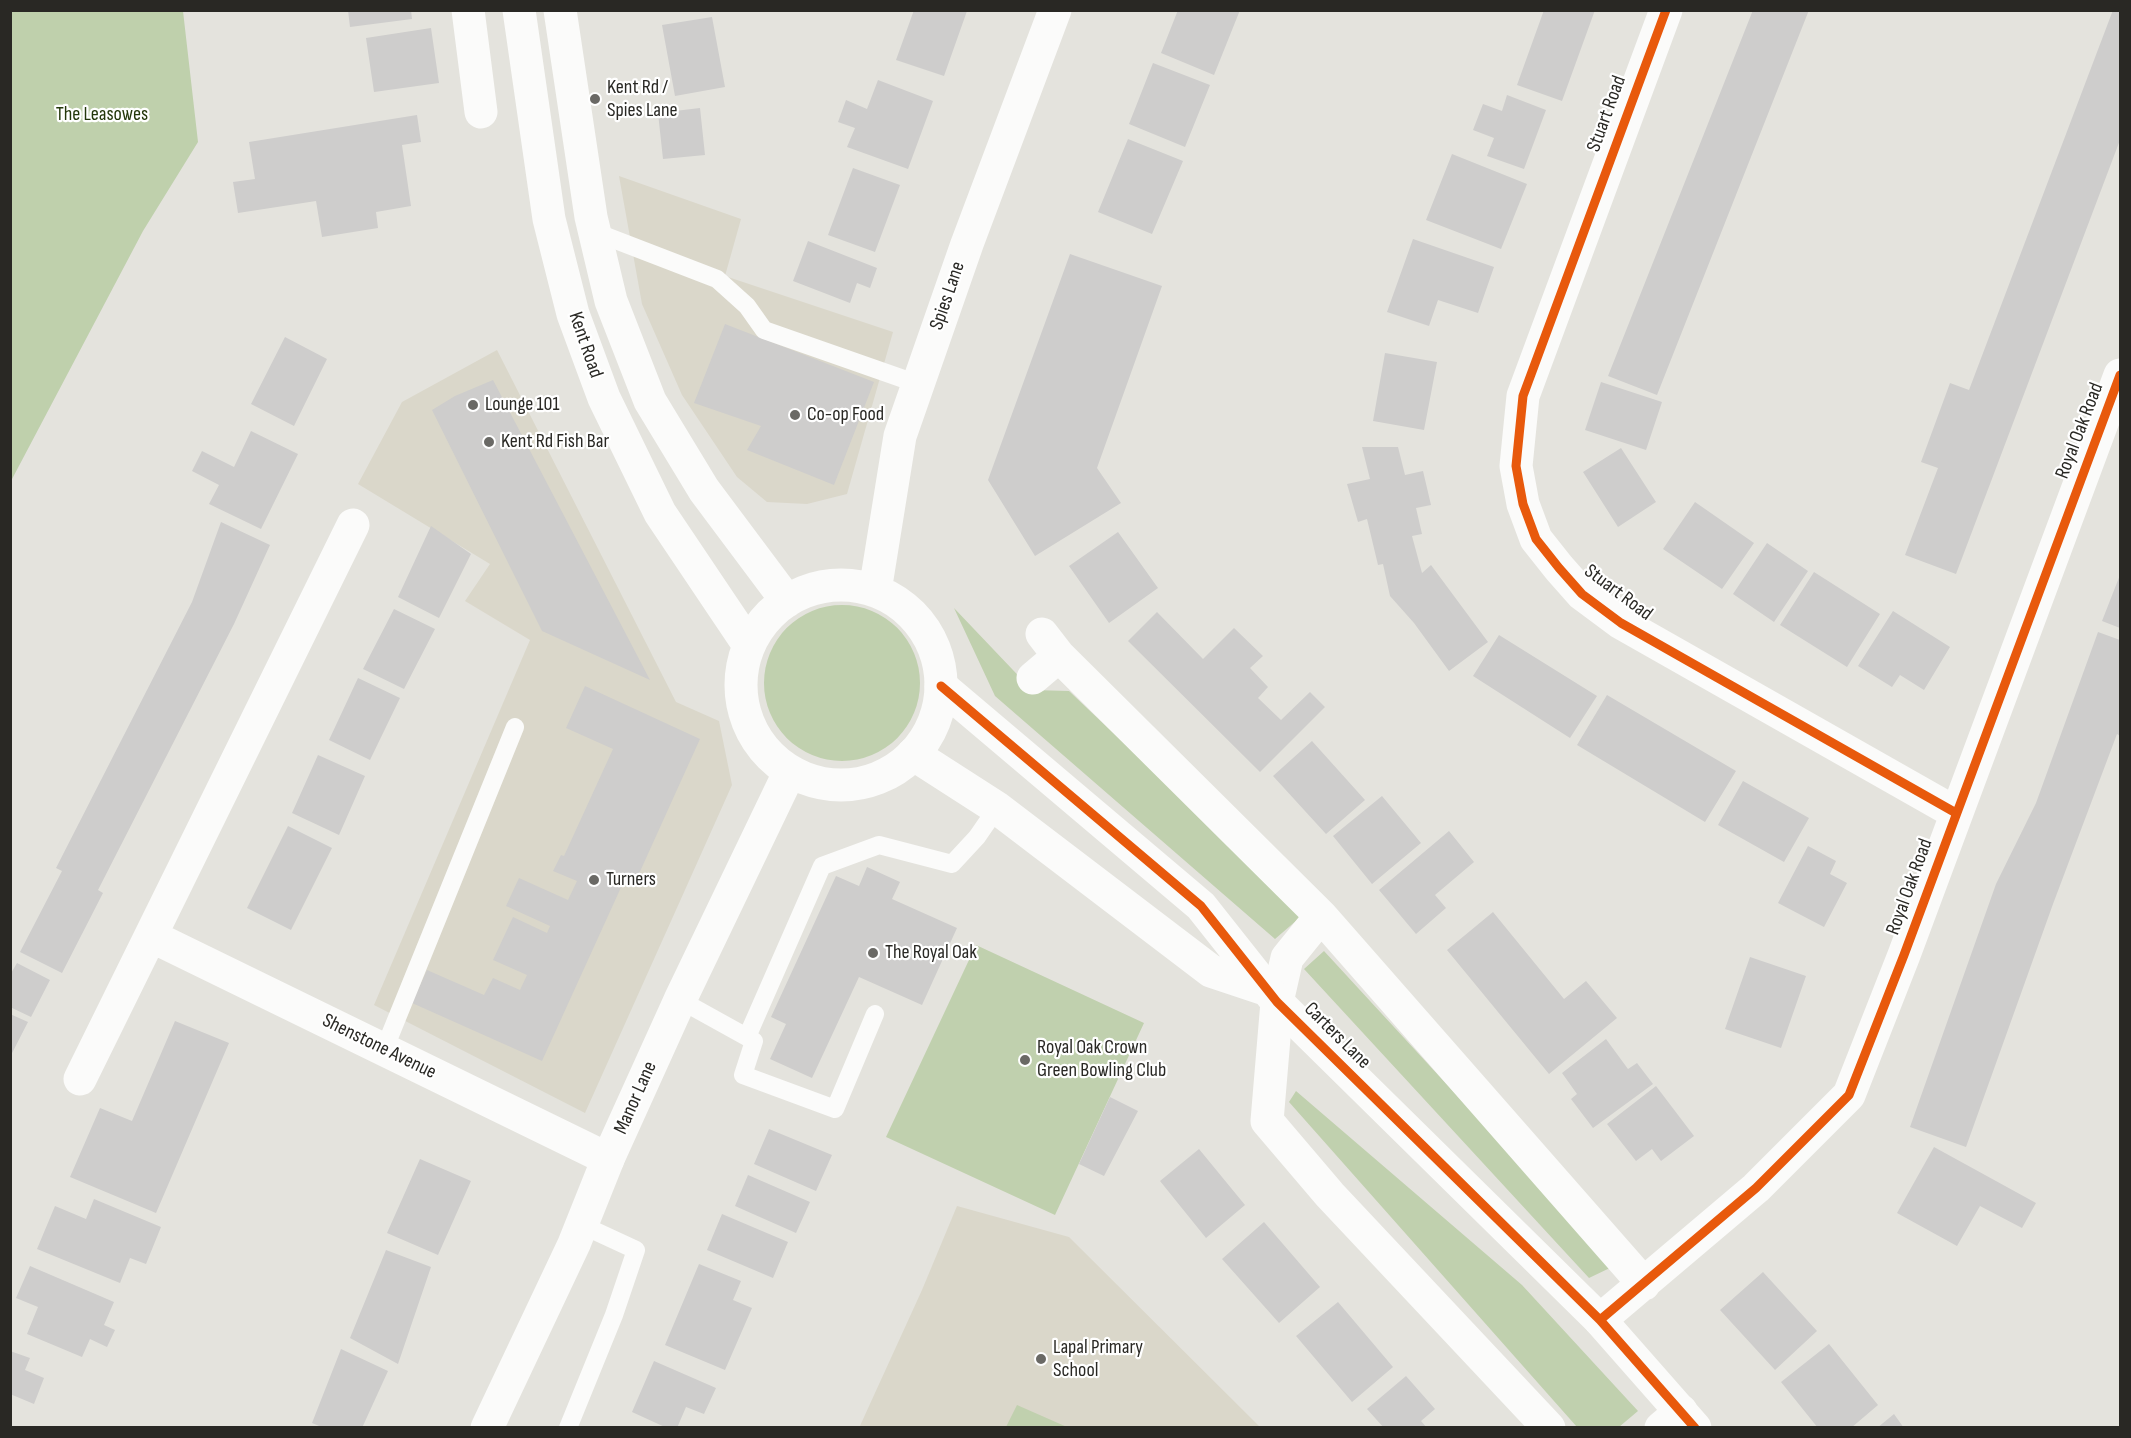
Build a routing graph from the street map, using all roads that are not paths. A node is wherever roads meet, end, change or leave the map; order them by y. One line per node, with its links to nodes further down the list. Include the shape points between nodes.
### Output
1 (468, 10): 6 (street)
2 (519, 10): 13 (street, Kent Road, via 549,219 576,325 603,398 660,513)
3 (560, 10): 7 (street, Kent Road)
4 (1055, 10): 9 (street, Spies Lane)
5 (1666, 10): 20 (street, Stuart Road, via 1523,396 1516,466 1523,504 1536,539 1559,568 1582,594 1621,623)
6 (481, 112)
7 (595, 232): 9 (lane, via 717,279 747,306 764,330); 12 (street, Kent Road, via 611,301 651,401 704,490)
8 (2121, 375): 20 (street, Royal Oak Road)
9 (918, 384): 11 (street, Spies Lane, via 900,436)
10 (353, 525): 22 (street)
11 (875, 591): 12 (street, via 823,586); 15 (street, via 904,607 924,630 937,657)
12 (787, 601): 13 (street, via 764,620)
13 (748, 644): 18 (street, via 740,679 744,714 765,751)
14 (1033, 678): 21 (street, via 1050,645)
15 (941, 686): 17 (street, via 934,720); 23 (street, Carters Lane, via 1201,906)
16 (515, 727): 27 (lane)
17 (913, 754): 18 (street, via 886,774 855,784 822,783); 19 (street, Carters Lane)
18 (790, 771): 24 (street, Manor Lane)
19 (997, 808): 23 (street, Carters Lane, via 1210,971); 26 (lane, via 952,864 879,845 822,866)
20 (1956, 813): 31 (street, Royal Oak Road, via 1848,1095 1756,1188)
21 (1321, 916): 23 (street, via 1287,958); 31 (street)
22 (151, 936): 27 (street, Shenstone Avenue); 28 (street)
23 (1271, 996): 32 (street, Carters Lane); 36 (street, Carters Lane, via 1267,1121 1330,1195)
24 (680, 999): 26 (lane); 29 (street, Manor Lane)
25 (875, 1014): 26 (lane, via 835,1109 743,1075 754,1041)
26 (747, 1037)
27 (384, 1050): 29 (street, Shenstone Avenue)
28 (80, 1079)
29 (608, 1160): 30 (street, Manor Lane)
30 (582, 1226): 34 (street, Manor Lane); 35 (lane, via 636,1250)
31 (1644, 1284): 32 (street, Royal Oak Road)
32 (1600, 1320): 33 (street, Carters Lane)
33 (1679, 1422)
34 (487, 1428)
35 (568, 1428)
36 (1549, 1428)

